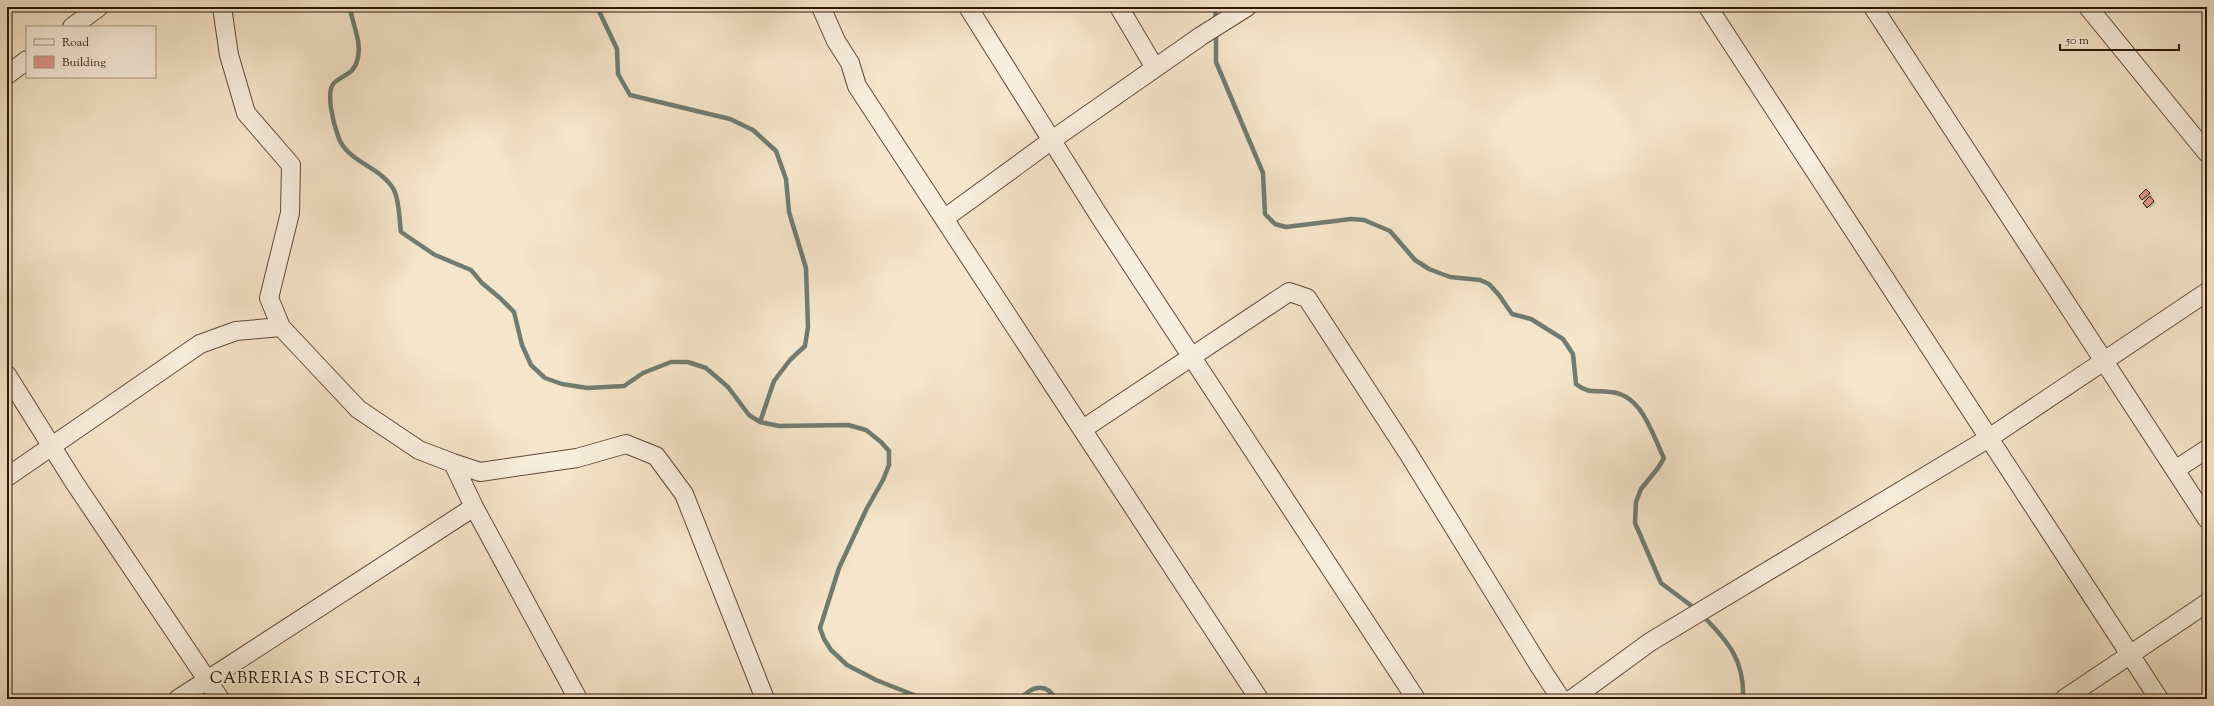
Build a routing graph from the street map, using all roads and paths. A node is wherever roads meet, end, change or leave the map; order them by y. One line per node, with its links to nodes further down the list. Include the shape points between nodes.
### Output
1 (99, 7): 10 (street)
2 (222, 7): 18 (street, via 229,55 246,113 291,165 290,213 270,298)
3 (821, 7): 16 (street, via 836,41 850,63 857,86)
4 (968, 7): 14 (street)
5 (1119, 7): 12 (street)
6 (1247, 7): 12 (street)
7 (1708, 7): 23 (street)
8 (1873, 7): 20 (street)
9 (2088, 7): 15 (street)
10 (73, 26)
11 (26, 61): 13 (street)
12 (1155, 68): 14 (street)
13 (7, 75)
14 (1052, 140): 16 (street); 19 (street)
15 (2207, 153)
16 (945, 218): 22 (street)
17 (2207, 292): 20 (street)
18 (280, 327): 24 (street, via 236,331 200,344); 26 (street, via 358,409 419,450)
19 (1192, 358): 22 (street); 39 (street); 40 (street, via 1289,292 1307,298 1408,453)
20 (2104, 361): 23 (street); 27 (street)
21 (7, 375): 24 (street)
22 (1083, 429): 38 (street)
23 (1989, 438): 32 (street); 41 (street, via 1650,642)
24 (52, 446): 28 (street); 33 (street)
25 (2207, 449): 27 (street)
26 (453, 463): 29 (street); 37 (street, via 480,472 577,458 626,444 656,456 684,494)
27 (2175, 470): 30 (street)
28 (7, 477)
29 (474, 507): 33 (street); 36 (street)
30 (2207, 519)
31 (2207, 603): 32 (street)
32 (2131, 656): 42 (street); 43 (street)
33 (208, 680): 34 (street); 35 (street)
34 (178, 699)
35 (220, 699)
36 (578, 699)
37 (765, 699)
38 (1259, 699)
39 (1416, 699)
40 (1561, 699)
41 (1572, 699)
42 (2064, 699)
43 (2159, 699)

